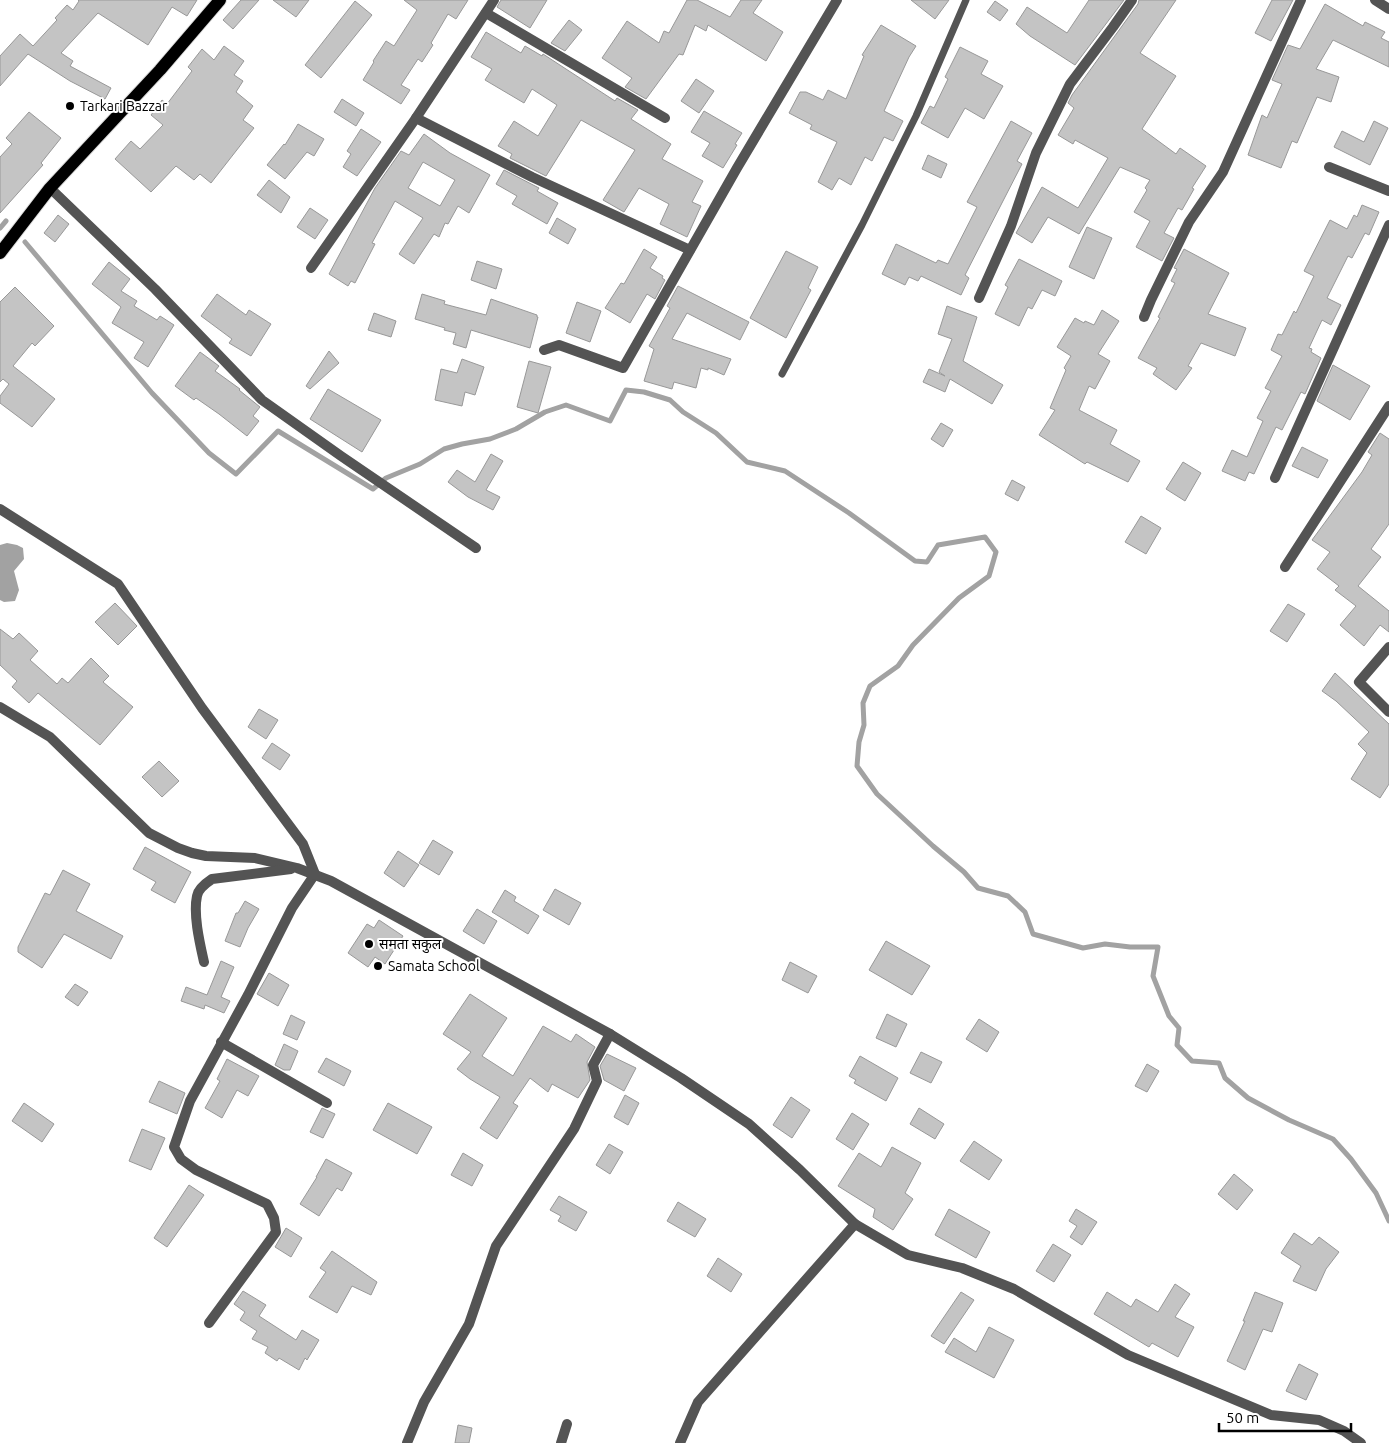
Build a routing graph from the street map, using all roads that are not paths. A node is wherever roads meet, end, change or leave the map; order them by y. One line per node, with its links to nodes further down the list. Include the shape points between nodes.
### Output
1 (220, 0): 13 (main road)
2 (494, 0): 9 (street)
3 (837, 0): 16 (street)
4 (966, 0): 22 (lane, via 916,116)
5 (1132, 0): 19 (street, via 1070,84 1036,154 1011,226)
6 (1301, 0): 20 (street, via 1223,172 1188,222)
7 (1375, 0): 8 (street)
8 (1389, 9)
9 (486, 13): 10 (street); 11 (street)
10 (416, 118): 16 (street, via 532,178); 18 (street)
11 (665, 118)
12 (1329, 167): 14 (street)
13 (50, 188): 17 (main road); 26 (street, via 155,289 262,400)
14 (1389, 191)
15 (1389, 225): 24 (street)
16 (690, 250): 21 (street, via 624,368 559,345)
17 (0, 253)
18 (311, 268)
19 (979, 298)
20 (1144, 317)
21 (544, 350)
22 (782, 374)
23 (1389, 406): 27 (street)
24 (1275, 478)
25 (0, 509): 32 (street, via 118,584 202,708 303,844)
26 (476, 548)
27 (1285, 566)
28 (1389, 647): 30 (street, via 1359,682)
29 (0, 706): 31 (street, via 50,737 149,833 192,853 255,858)
30 (1389, 712)
31 (297, 868): 32 (street); 33 (street, via 212,879 204,885 197,895 197,931)
32 (315, 874): 34 (street); 35 (street, via 292,908)
33 (204, 962)
34 (610, 1034): 37 (street, via 749,1124); 40 (street, via 593,1065 598,1081 574,1129 496,1246 469,1324 424,1402)
35 (221, 1042): 36 (street); 38 (street, via 190,1101 174,1146 181,1160 196,1170 266,1204 274,1218 276,1232)
36 (327, 1103)
37 (854, 1224): 42 (street, via 698,1402); 43 (street, via 908,1255 962,1268 1014,1289 1128,1355 1271,1415 1319,1420)
38 (209, 1323)
39 (567, 1424): 41 (street)
40 (407, 1443)
41 (561, 1443)
42 (680, 1443)
43 (1361, 1443)

